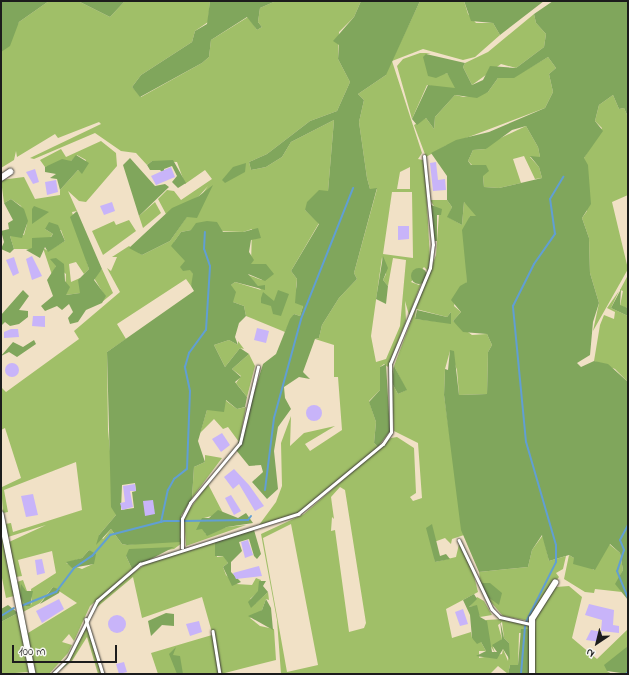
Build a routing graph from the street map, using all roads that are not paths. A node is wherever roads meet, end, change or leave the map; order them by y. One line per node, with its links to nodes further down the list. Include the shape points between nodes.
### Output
1 (424, 156): 7 (lane, via 433,245 430,268 390,364 391,432 383,444 298,514)
2 (10, 172): 3 (street)
3 (1, 178)
4 (258, 367): 7 (lane, via 240,443 190,503 182,519)
5 (1, 514): 12 (street)
6 (459, 540): 10 (lane, via 492,609 500,617)
7 (182, 548): 9 (lane, via 140,564 97,601)
8 (555, 583): 10 (street, via 535,610)
9 (86, 619): 13 (lane, via 68,659); 14 (lane)
10 (531, 624): 16 (street)
11 (213, 631): 15 (lane)
12 (33, 674)
13 (52, 674)
14 (103, 674)
15 (220, 674)
16 (532, 674)

